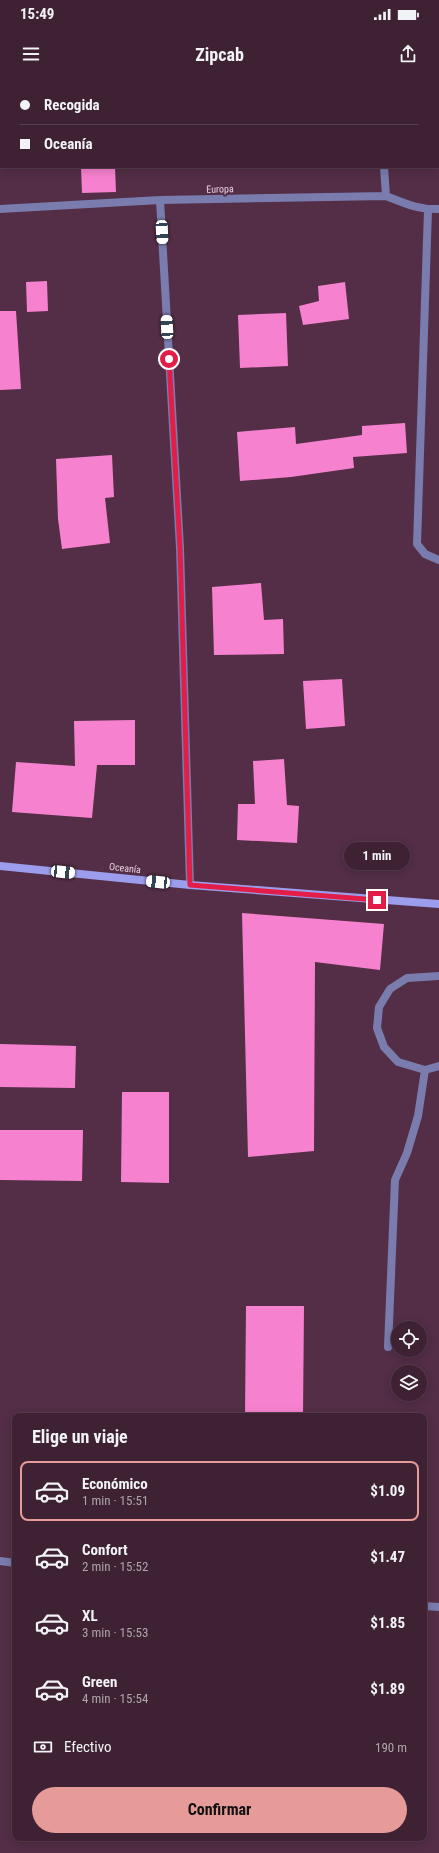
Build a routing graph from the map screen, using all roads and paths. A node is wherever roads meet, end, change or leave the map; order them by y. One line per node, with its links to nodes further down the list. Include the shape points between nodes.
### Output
1 (384, 168): 2 (street)
2 (386, 196): 3 (street, Europa); 6 (street, Europa)
3 (160, 200): 4 (street, Europa); 9 (street, via 180,548)
4 (0, 209)
5 (439, 209): 6 (street, Europa)
6 (428, 210): 7 (street, via 417,544 425,554)
7 (439, 560)
8 (0, 866): 9 (street, Oceanía)
9 (190, 885): 10 (street, Oceanía)
10 (439, 904)
11 (439, 976): 13 (street, via 407,978 390,989 379,1007 377,1028 384,1047 398,1062)
12 (439, 1066): 13 (street)
13 (425, 1070): 14 (street, via 418,1116 407,1153 395,1180)
14 (388, 1346)
15 (0, 1561): 16 (street)
16 (12, 1563)
17 (427, 1606): 18 (street)
18 (439, 1607)

